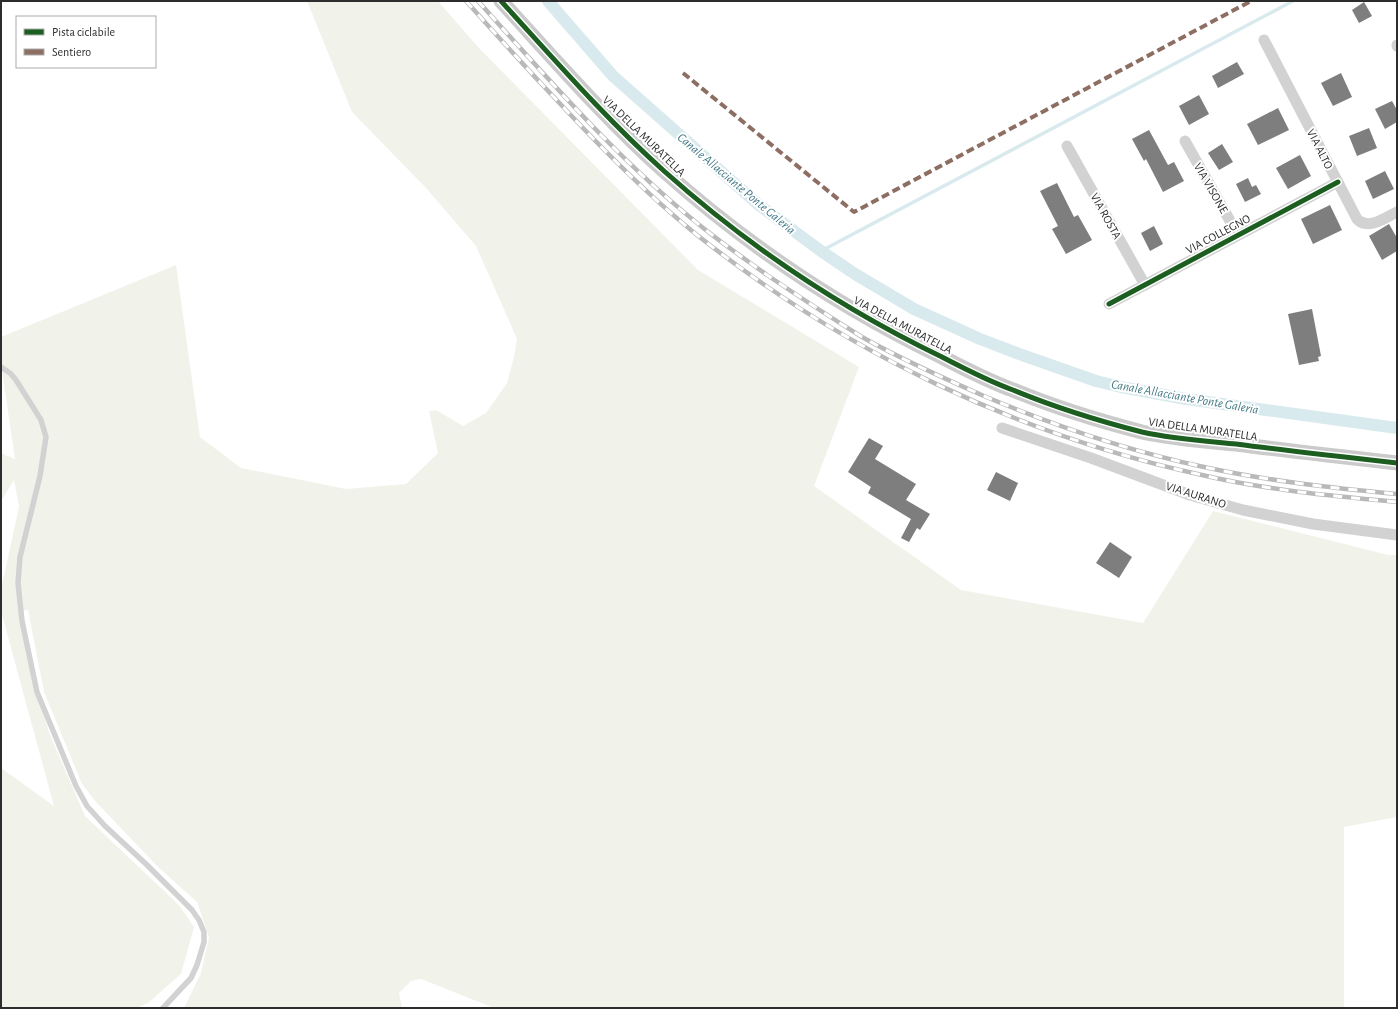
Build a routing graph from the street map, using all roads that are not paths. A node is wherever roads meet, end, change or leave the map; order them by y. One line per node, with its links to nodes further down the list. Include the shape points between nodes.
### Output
1 (501, 1): 12 (street, VIA DELLA MURATELLA, via 608,117 663,170 726,224 821,291 917,345 1011,390 1134,430 1171,437)
2 (1264, 40): 5 (street, VIA ALTO)
3 (1185, 142): 7 (street, VIA VISONE)
4 (1067, 146): 8 (street, VIA ROSTA)
5 (1338, 182): 6 (street, VIA ALTO, via 1357,219 1363,223 1377,222); 7 (street, VIA COLLEGNO)
6 (1397, 212)
7 (1238, 235): 8 (street, VIA COLLEGNO)
8 (1145, 285): 9 (street, VIA COLLEGNO)
9 (1109, 304)
10 (1, 368): 14 (lane, via 16,380 41,420 46,437 40,476 20,557 18,583 22,621 37,692 76,786 87,806 192,910 204,932 202,953 191,978)
11 (1002, 428): 13 (street, VIA AURANO, via 1190,495 1243,510 1313,524)
12 (1397, 463)
13 (1397, 535)
14 (163, 1008)

